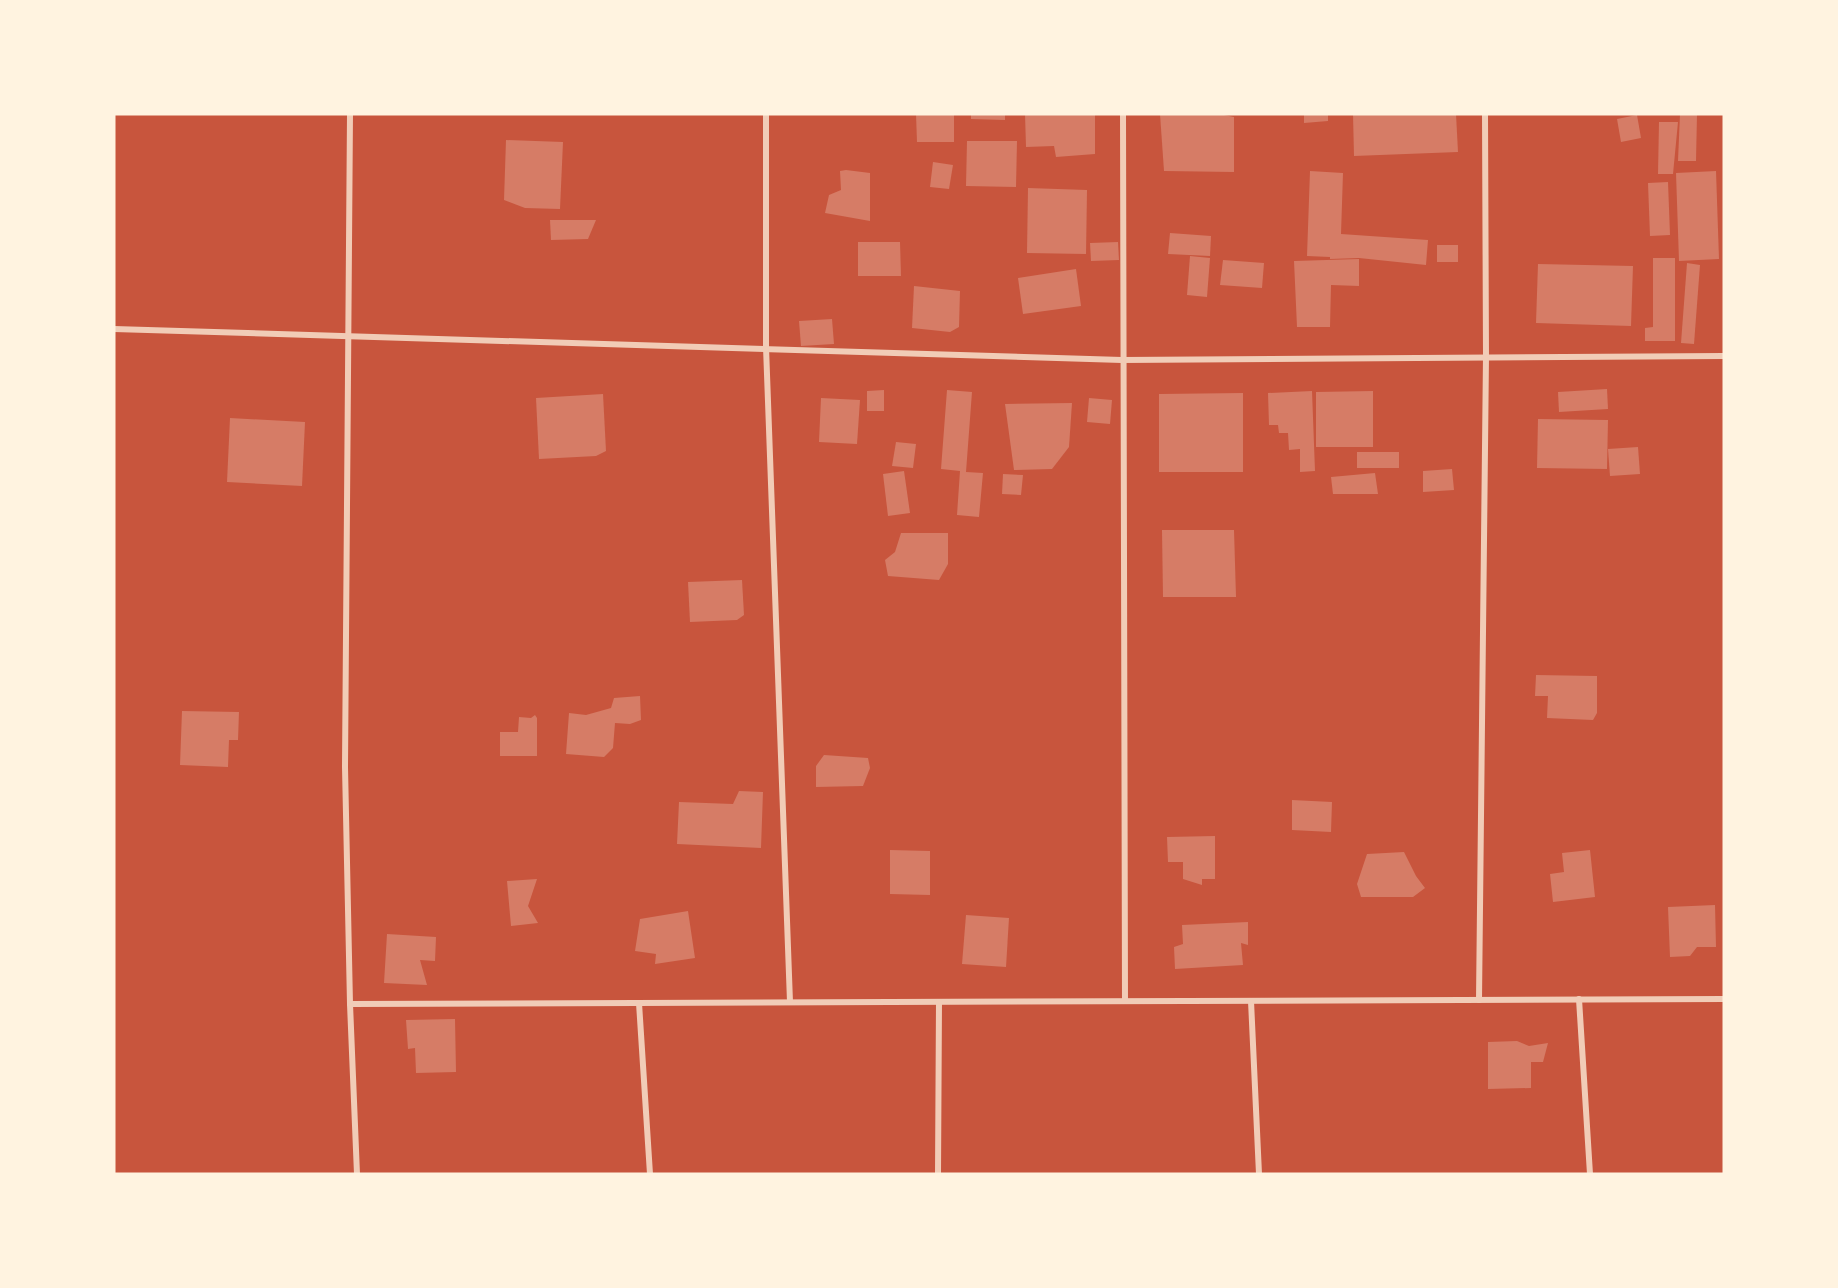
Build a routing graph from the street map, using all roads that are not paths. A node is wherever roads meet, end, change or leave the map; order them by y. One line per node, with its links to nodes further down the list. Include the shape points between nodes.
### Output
1 (350, 114): 6 (street)
2 (766, 114): 7 (street)
3 (1123, 114): 10 (street)
4 (1485, 114): 8 (street)
5 (114, 329): 6 (street)
6 (349, 336): 7 (street); 19 (street, via 345,767)
7 (766, 348): 10 (street); 16 (street)
8 (1486, 356): 9 (street); 10 (street); 14 (street)
9 (1724, 356)
10 (1122, 360): 15 (street)
11 (1579, 999): 12 (street); 14 (street); 24 (street)
12 (1724, 999)
13 (1251, 1000): 14 (street); 15 (street); 23 (street)
14 (1479, 1000)
15 (1125, 1001): 17 (street)
16 (790, 1002): 17 (street); 18 (street)
17 (939, 1002): 22 (street)
18 (639, 1003): 19 (street); 21 (street)
19 (350, 1004): 20 (street)
20 (357, 1174)
21 (650, 1174)
22 (938, 1174)
23 (1259, 1174)
24 (1590, 1174)

